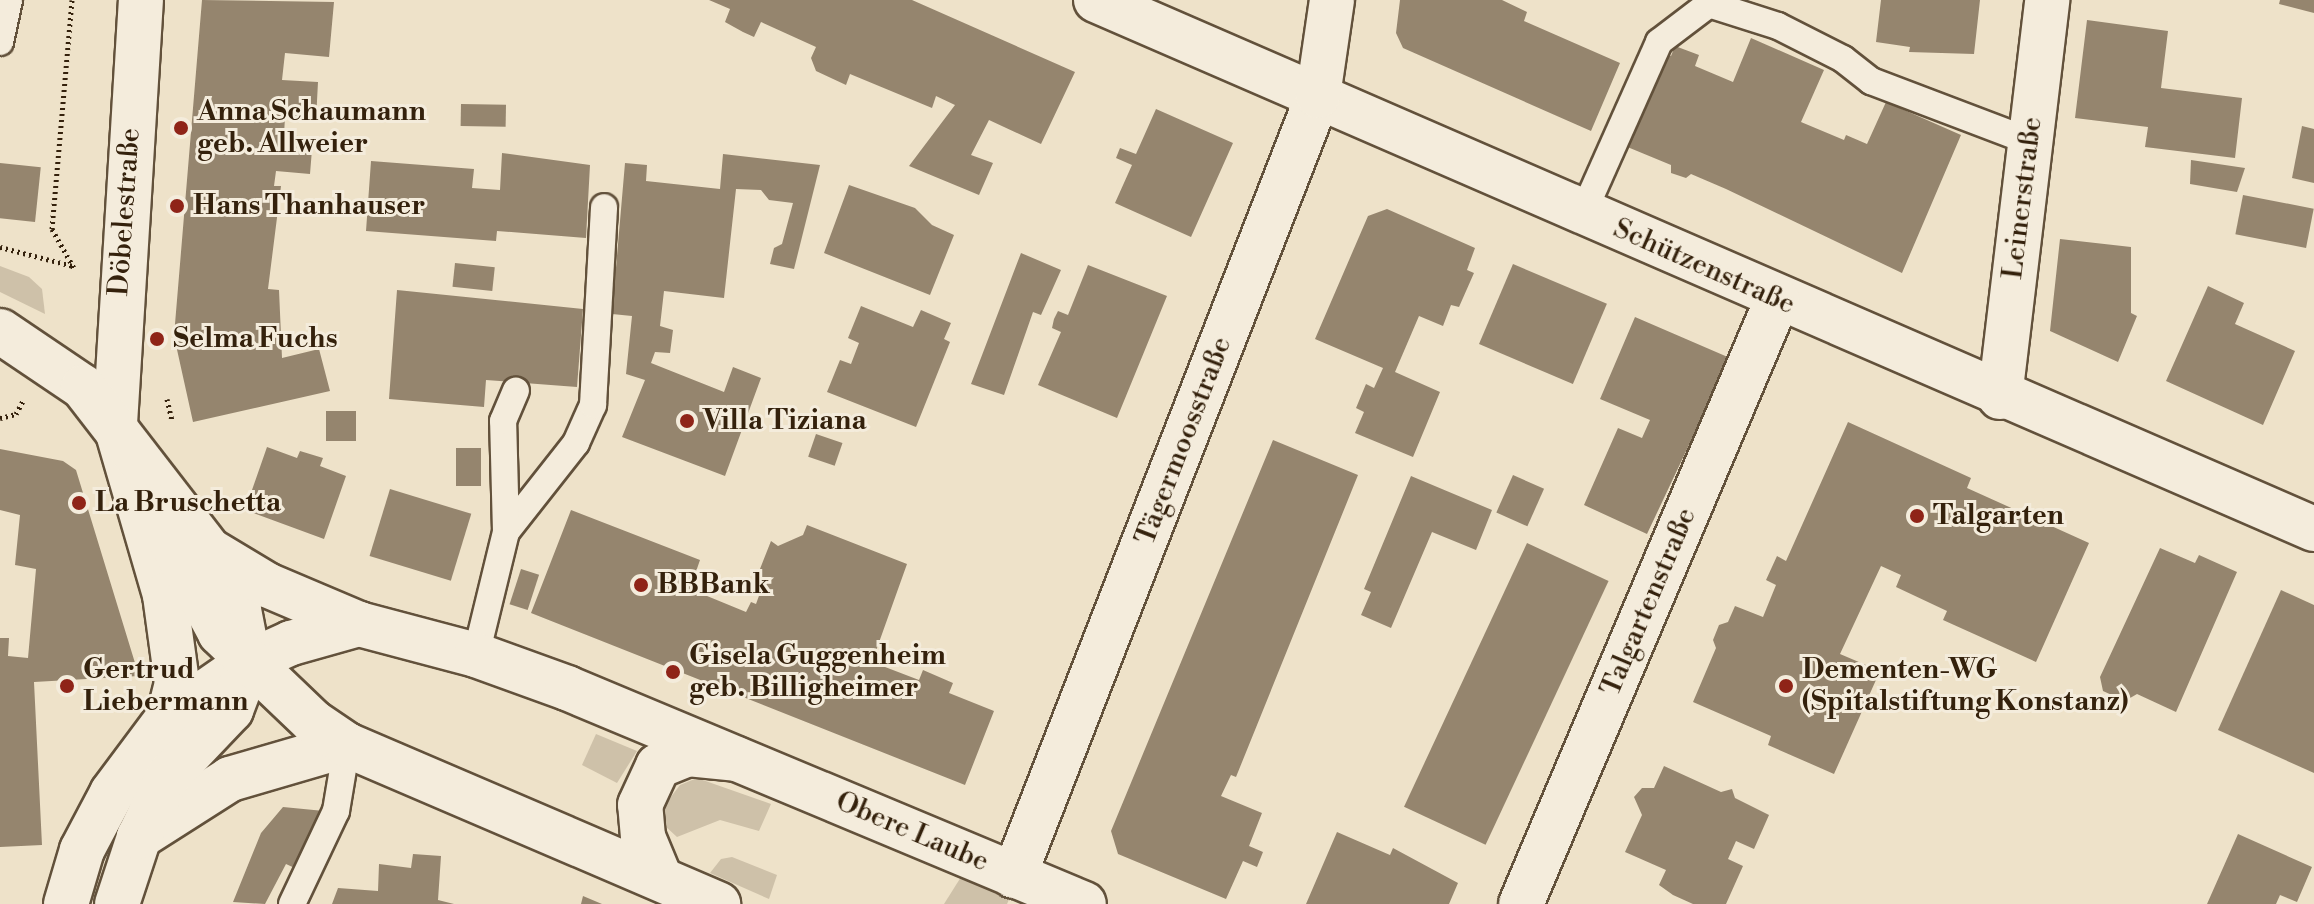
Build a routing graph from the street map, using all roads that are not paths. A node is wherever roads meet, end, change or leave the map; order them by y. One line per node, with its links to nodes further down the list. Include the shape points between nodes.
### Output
1 (9, 0): 6 (lane)
2 (141, 0): 15 (street, Döbelestraße)
3 (1096, 0): 7 (street, Schützenstraße)
4 (1332, 0): 7 (street, Tägermoosstraße)
5 (2047, 0): 8 (street, Leinerstraße)
6 (0, 42)
7 (1318, 96): 10 (street, Schützenstraße); 26 (street, Tägermoosstraße)
8 (2029, 141): 10 (lane, via 1871,81 1843,59 1778,26 1709,4 1659,42); 14 (street, Leinerstraße)
9 (604, 207): 17 (lane, via 593,405 576,443)
10 (1583, 213): 11 (street, Schützenstraße)
11 (1777, 300): 14 (street, Schützenstraße); 33 (street, Talgartenstraße)
12 (0, 331): 15 (street, via 83,387)
13 (516, 391): 17 (lane, via 503,421)
14 (2000, 397): 16 (street, Schützenstraße)
15 (115, 424): 18 (street); 21 (street, Döbelestraße, via 204,608); 22 (street, Döbelestraße, via 165,595 177,683)
16 (2314, 529)
17 (506, 532): 20 (lane)
18 (209, 550): 19 (street, via 267,585); 21 (street, via 239,610)
19 (359, 624): 20 (street, Obere Laube); 21 (street, via 291,643)
20 (476, 655): 24 (street, Obere Laube)
21 (249, 662): 22 (street); 23 (street, via 313,722); 25 (street, via 231,710 169,775)
22 (168, 718): 28 (street, via 112,793 82,850)
23 (347, 745): 25 (street, via 230,779); 27 (street); 30 (lane, via 336,811)
24 (739, 760): 26 (street, Obere Laube); 27 (street, Obere Laube, via 688,754 658,766 640,805 643,837)
25 (139, 837): 29 (street)
26 (1014, 876): 32 (street, Obere Laube)
27 (660, 878): 31 (street)
28 (66, 904)
29 (117, 904)
30 (292, 904)
31 (718, 904)
32 (1084, 904)
33 (1521, 904)

